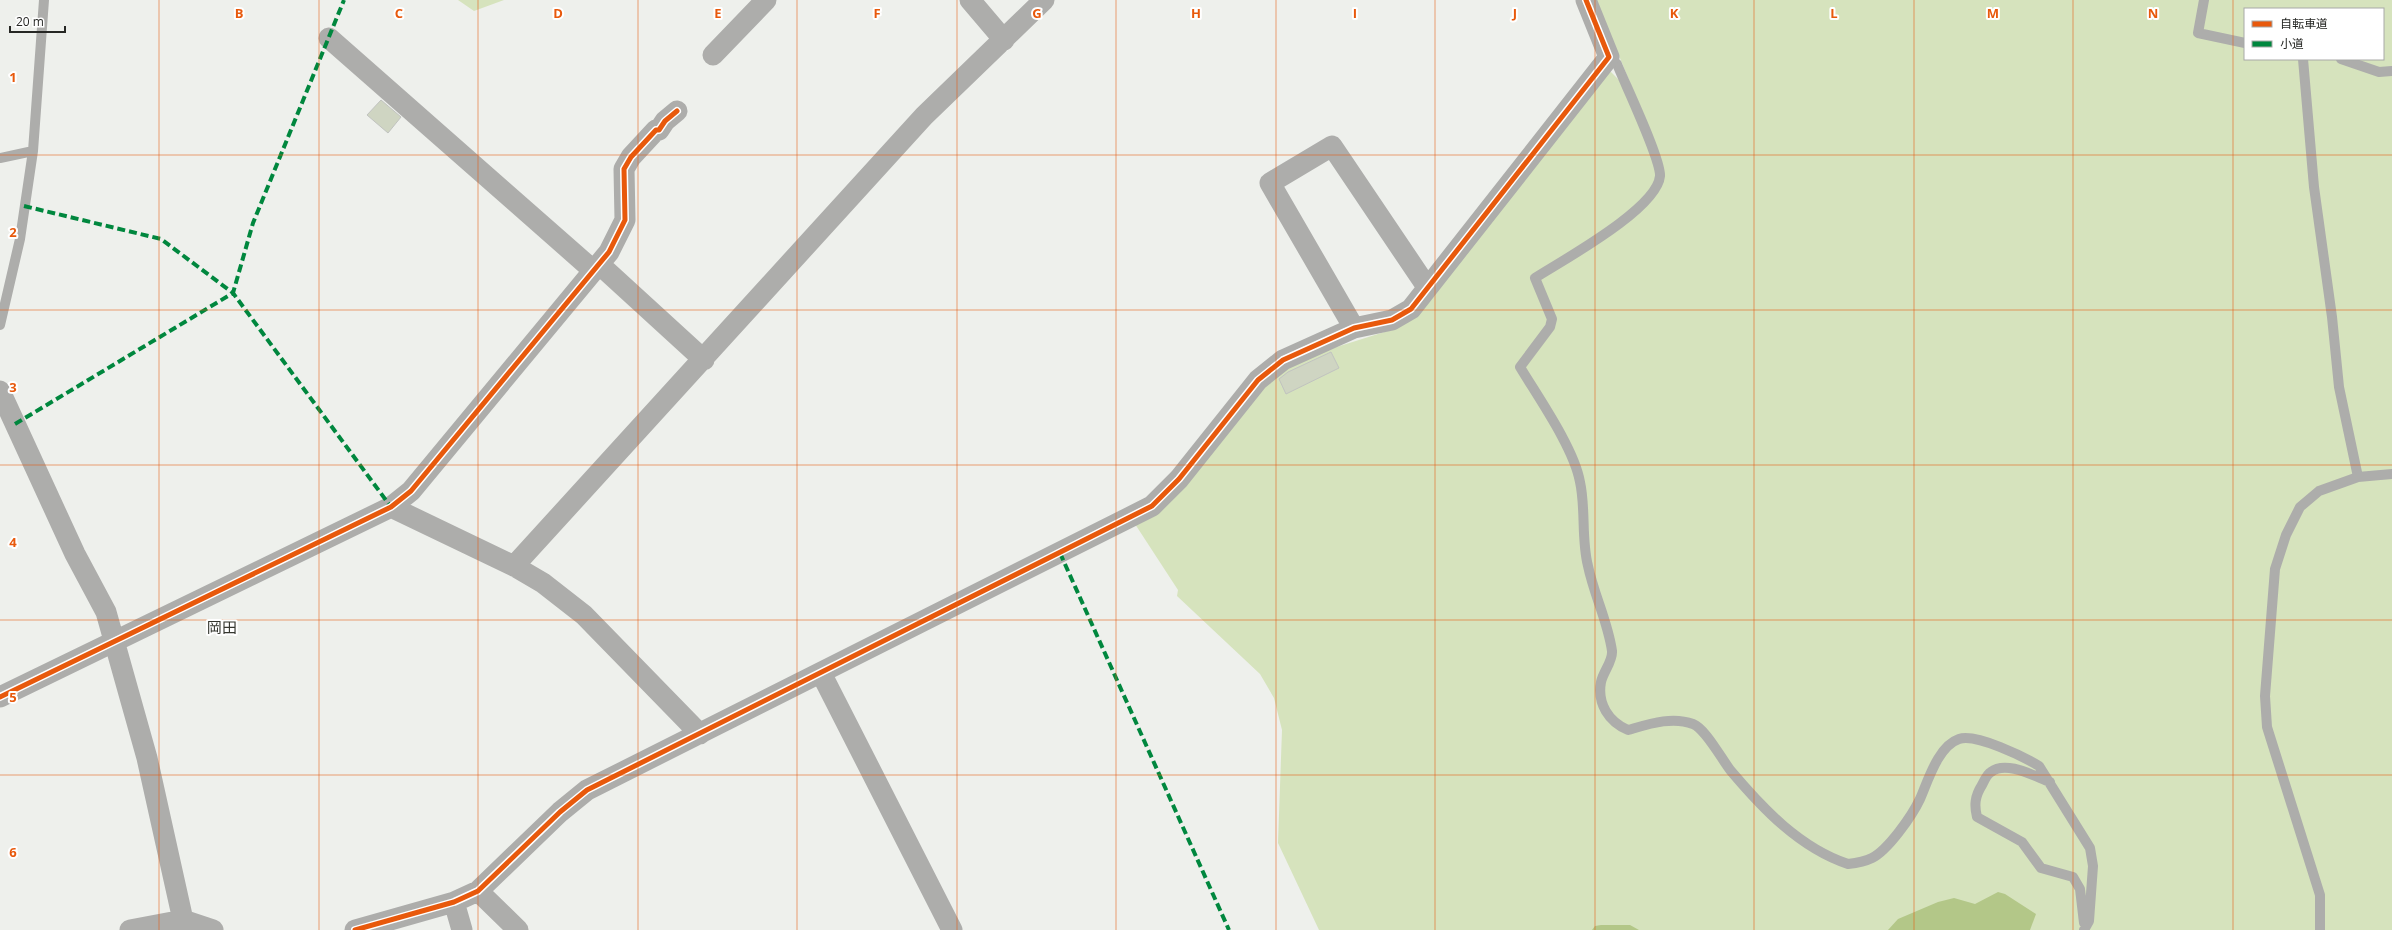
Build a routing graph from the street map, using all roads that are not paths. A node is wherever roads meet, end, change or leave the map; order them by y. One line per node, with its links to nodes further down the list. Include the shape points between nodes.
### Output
1 (44, 0): 16 (lane)
2 (766, 0): 10 (street)
3 (970, 0): 8 (street)
4 (1044, 0): 8 (street)
5 (1586, 0): 11 (street)
6 (2204, 0): 9 (lane, via 2198,33)
7 (329, 38): 18 (street)
8 (1004, 40): 22 (street, via 924,116)
9 (2244, 43)
10 (713, 55)
11 (1609, 57): 19 (street); 32 (lane, via 1617,64 1656,159 1660,176 1653,194 1635,213 1535,278 1552,319 1550,327 1520,366 1570,453 1580,482 1582,531 1587,566 1612,653 1601,682 1601,697 1608,717 1628,730 1653,723 1679,720 1695,725 1731,770 1793,836 1848,864 1873,857 1894,837 1918,802 1940,754 1958,739 1971,738 2027,759 2039,766)
12 (2303, 60): 25 (lane, via 2314,187 2339,387)
13 (2345, 60): 14 (lane, via 2379,72)
14 (2392, 72)
15 (677, 111): 18 (street, via 631,157 624,169 625,220 609,252)
16 (33, 151): 17 (lane); 20 (lane, via 20,239)
17 (0, 158)
18 (597, 268): 22 (street); 26 (street, via 411,491)
19 (1427, 287): 21 (street, via 1411,309 1392,320); 21 (street, via 1332,146 1270,183)
20 (0, 325)
21 (1354, 328): 29 (street, via 1283,360 1258,380 1179,479 1152,506)
22 (704, 360): 27 (street)
23 (0, 391): 28 (street, via 75,554 106,612)
24 (2392, 474): 25 (lane)
25 (2358, 477): 43 (lane, via 2319,491 2300,507 2286,535 2275,569 2265,696 2267,727 2320,895)
26 (391, 507): 27 (street); 28 (street)
27 (514, 566): 31 (street, via 543,583 584,615)
28 (114, 643): 30 (street); 35 (street, via 147,758)
29 (821, 673): 31 (street); 42 (street)
30 (0, 697)
31 (700, 734): 33 (street, via 587,790 560,812)
32 (2050, 782): 36 (lane, via 2090,848 2093,866); 36 (lane, via 2000,766 1990,772 1977,793 1974,806 1977,817 2022,842 2041,868 2072,877 2080,889)
33 (478, 891): 34 (street); 41 (street)
34 (454, 902): 39 (street); 40 (street)
35 (183, 920): 37 (street); 38 (street)
36 (2086, 929)
37 (130, 930)
38 (213, 930)
39 (355, 930)
40 (462, 930)
41 (518, 930)
42 (952, 930)
43 (2320, 930)

